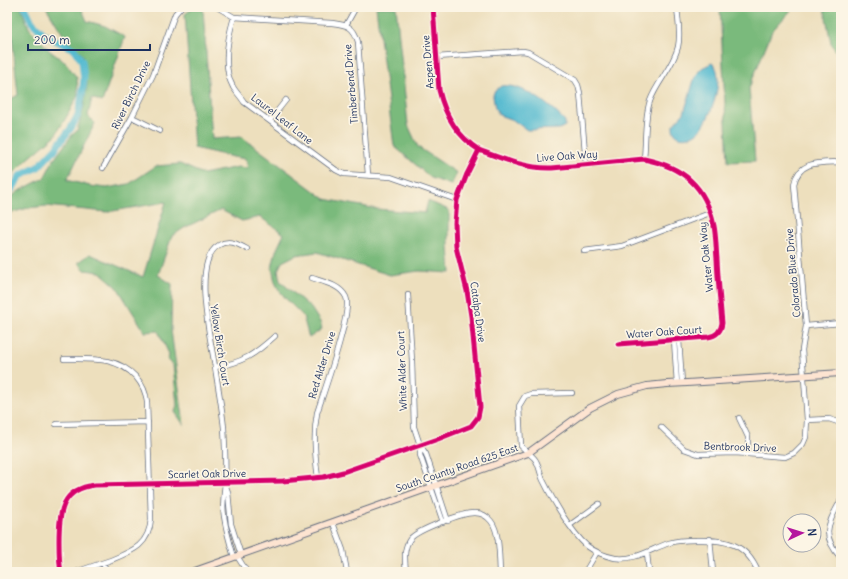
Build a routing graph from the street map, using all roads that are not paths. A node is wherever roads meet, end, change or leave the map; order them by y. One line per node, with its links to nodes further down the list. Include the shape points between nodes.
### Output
1 (181, 7): 10 (street, River Birch Drive, via 175,14 154,75)
2 (217, 7): 6 (street)
3 (356, 7): 7 (street)
4 (433, 7): 8 (street, Aspen Drive)
5 (677, 7): 14 (street, via 678,47 650,101)
6 (234, 17): 7 (street); 11 (street, Laurel Leaf Lane, via 227,47 229,78 244,102)
7 (346, 25): 18 (street, Timberbend Drive, via 353,30 358,42)
8 (437, 57): 13 (street, Aspen Drive, via 439,90 446,114 462,137); 16 (street, via 523,51 575,80 580,93)
9 (286, 100): 11 (street)
10 (132, 117): 12 (street); 17 (street, River Birch Drive)
11 (270, 120): 18 (street, Laurel Leaf Lane, via 336,170 344,174)
12 (160, 131)
13 (479, 150): 16 (street, Live Oak Way, via 523,166 538,168); 19 (street, Catalpa Drive, via 466,174)
14 (644, 159): 16 (street, Live Oak Way); 20 (street, Water Oak Way, via 667,165 685,175 702,194)
15 (841, 162): 26 (street, Colorado Blue Drive, via 805,166 799,170 794,184)
16 (586, 164)
17 (103, 168)
18 (368, 174): 19 (street, Laurel Leaf Lane, via 391,177)
19 (457, 200): 43 (street, Catalpa Drive, via 456,247 471,316 480,410 476,421 467,428)
20 (710, 213): 22 (street, via 622,246); 28 (street, Water Oak Way, via 714,226 722,323 718,333)
21 (247, 249): 32 (street, Yellow Birch Court, via 236,243 226,242 214,248 208,257 204,299)
22 (584, 251)
23 (312, 278): 46 (street, Red Alder Drive, via 338,288 346,296 347,304 344,325 314,427)
24 (408, 295): 43 (street, White Alder Court, via 414,427)
25 (841, 323): 26 (street)
26 (806, 326): 34 (street, Colorado Blue Drive, via 802,350)
27 (275, 336): 32 (street, via 258,351 242,360)
28 (711, 337): 29 (street, Water Oak Court)
29 (676, 340): 30 (street, Water Oak Court); 35 (street)
30 (618, 344)
31 (64, 359): 39 (street, via 104,360 117,363 129,370 145,392)
32 (215, 367): 47 (street, Yellow Birch Court, via 224,427)
33 (841, 373): 34 (street, South County Road 625 East)
34 (804, 375): 35 (street, South County Road 625 East); 38 (street, Bentbrook Drive)
35 (680, 383): 44 (street, South County Road 625 East, via 647,386 610,398 590,408)
36 (572, 392): 44 (street, via 531,394 523,399 518,413 521,446)
37 (739, 418): 45 (street, via 748,437)
38 (808, 420): 40 (street, via 829,419); 45 (street, Bentbrook Drive, via 805,440 794,453 785,457)
39 (148, 422): 41 (street); 48 (street)
40 (841, 423)
41 (56, 424)
42 (661, 427): 45 (street, Bentbrook Drive, via 684,449 693,453)
43 (420, 445): 46 (street, Scarlet Oak Drive); 49 (street, White Alder Court, via 420,455)
44 (528, 454): 49 (street, South County Road 625 East); 54 (street, via 535,458 549,493)
45 (748, 454)
46 (318, 478): 47 (street, Scarlet Oak Drive)
47 (225, 483): 48 (street, Scarlet Oak Drive); 58 (street, Yellow Birch Court, via 223,493 226,530)
48 (150, 484): 60 (street, via 151,525 146,538 138,548); 61 (street, Scarlet Oak Drive, via 89,486 69,497 62,507 59,520)
49 (433, 487): 52 (street, White Alder Court); 53 (street, South County Road 625 East)
50 (841, 500): 59 (street, via 828,530 832,549)
51 (599, 504): 54 (street)
52 (446, 521): 67 (street, via 418,532 411,538 405,552); 68 (street, via 470,513 485,515 491,520 496,531)
53 (333, 523): 58 (street, South County Road 625 East); 66 (street, via 343,550)
54 (570, 525): 56 (street, via 583,542)
55 (710, 539): 57 (street, via 674,541); 71 (street); 72 (street, via 728,542 741,549 752,560)
56 (597, 552): 57 (street, via 621,558); 69 (street)
57 (647, 553): 70 (street)
58 (238, 556): 64 (street, South County Road 625 East); 65 (street, Yellow Birch Court)
59 (841, 558)
60 (103, 562): 62 (street); 63 (street)
61 (61, 572)
62 (76, 572)
63 (107, 572)
64 (192, 572)
65 (246, 572)
66 (347, 572)
67 (406, 572)
68 (500, 572)
69 (585, 572)
70 (649, 572)
71 (713, 572)
72 (758, 572)

